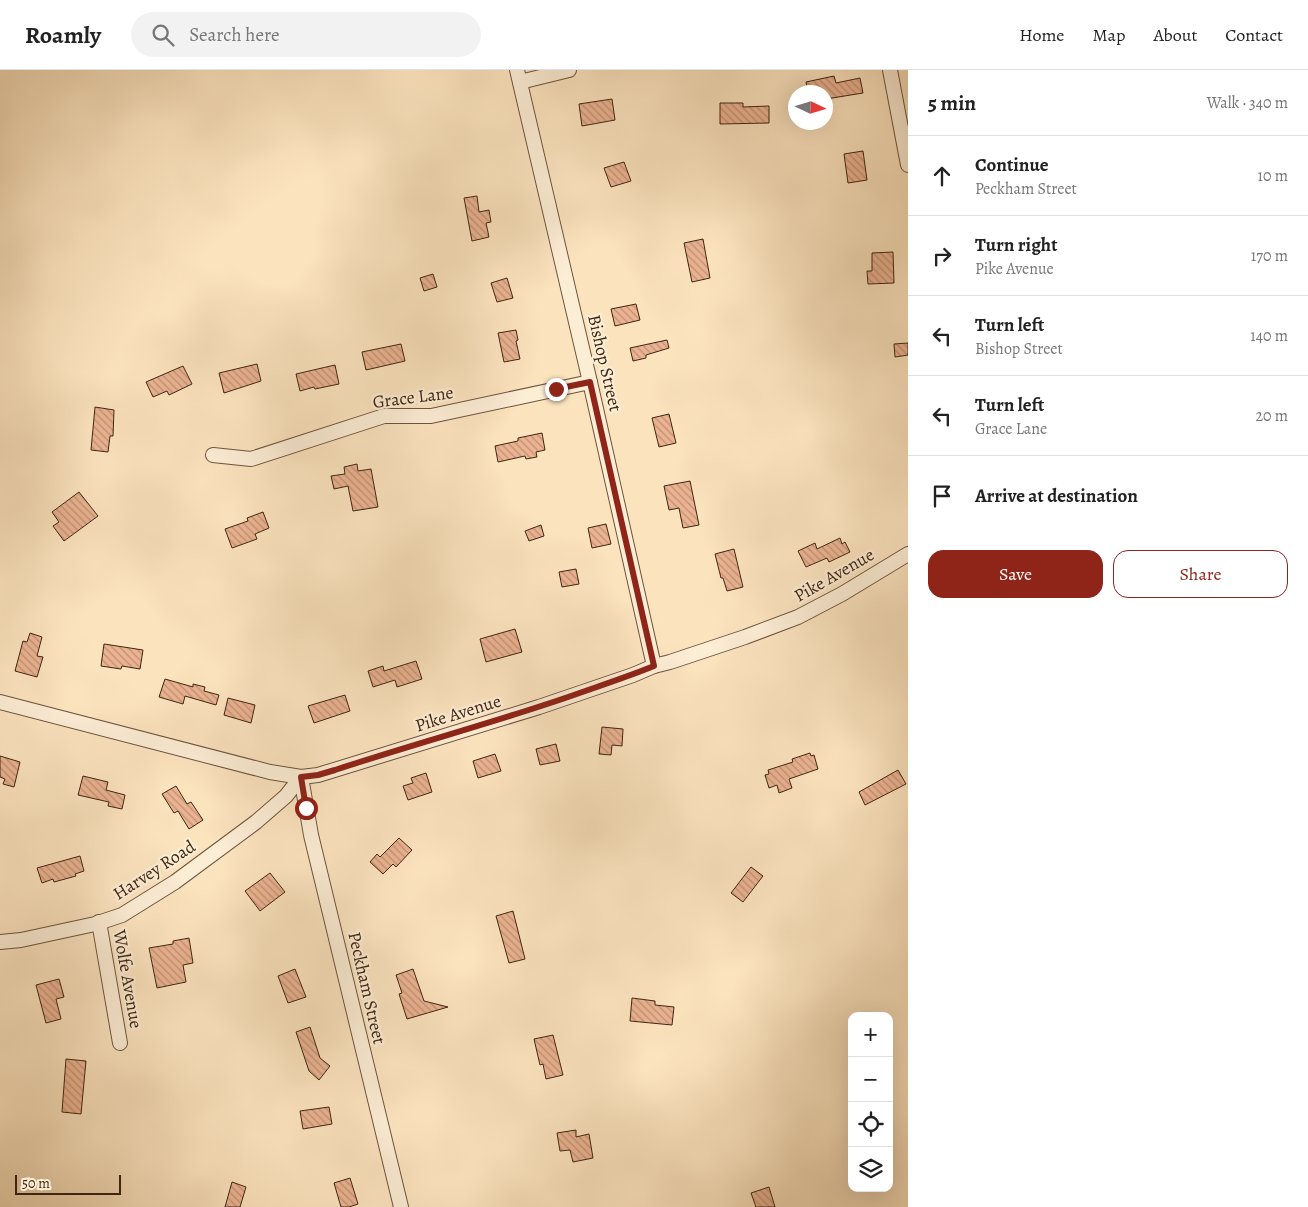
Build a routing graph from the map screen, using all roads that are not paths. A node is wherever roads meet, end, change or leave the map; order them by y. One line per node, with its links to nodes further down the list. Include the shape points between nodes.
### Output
1 (569, 70): 3 (street)
2 (890, 70): 4 (street)
3 (518, 76): 5 (street, Bishop Street)
4 (908, 165)
5 (590, 382): 6 (street, Grace Lane, via 432,416 384,416 251,459); 8 (street, Bishop Street)
6 (213, 455)
7 (908, 554): 8 (street, Pike Avenue, via 798,617)
8 (654, 666): 10 (street, Pike Avenue, via 451,735 318,775)
9 (0, 702): 10 (street, Pike Avenue, via 270,772)
10 (301, 777): 11 (street, Harvey Road, via 286,796 256,822 175,882 122,914); 14 (street, Peckham Street, via 311,835)
11 (99, 922): 12 (street, Harvey Road); 13 (street, Wolfe Avenue)
12 (0, 942)
13 (120, 1043)
14 (400, 1207)

